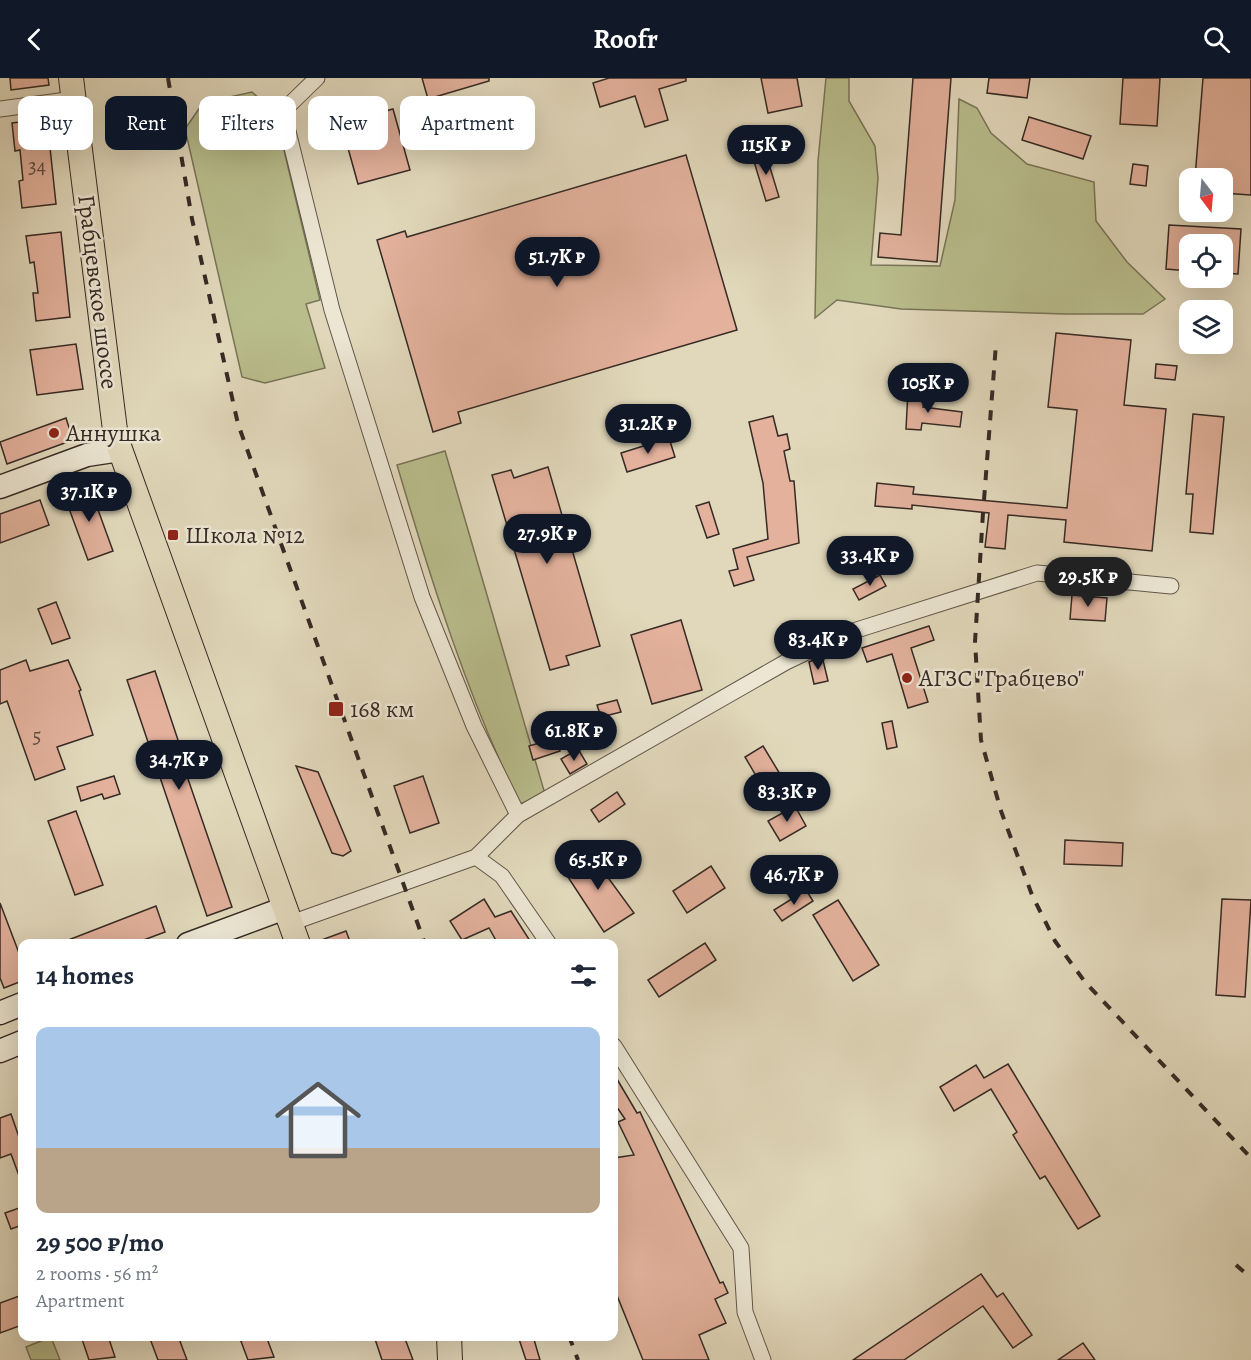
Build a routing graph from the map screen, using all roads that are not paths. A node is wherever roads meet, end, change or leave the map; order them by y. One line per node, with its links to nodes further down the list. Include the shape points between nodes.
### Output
1 (317, 78): 7 (street, via 283,111 332,310 422,597 474,726)
2 (72, 88): 3 (street); 4 (main road, Грабцевское шоссе)
3 (0, 109)
4 (120, 450): 5 (street, via 87,455); 9 (main road, Грабцевское шоссе)
5 (0, 487)
6 (1171, 586): 7 (street, via 1037,573 844,634 786,662)
7 (518, 815): 8 (street)
8 (476, 857): 9 (street); 11 (street, via 502,876)
9 (292, 932): 10 (street)
10 (231, 939)
11 (546, 939)
12 (18, 1006): 13 (street)
13 (0, 1013)
14 (18, 1044): 15 (street)
15 (0, 1051)
16 (618, 1052): 19 (street, via 741,1248 745,1312)
17 (448, 1341): 18 (main road)
18 (450, 1360)
19 (763, 1360)

